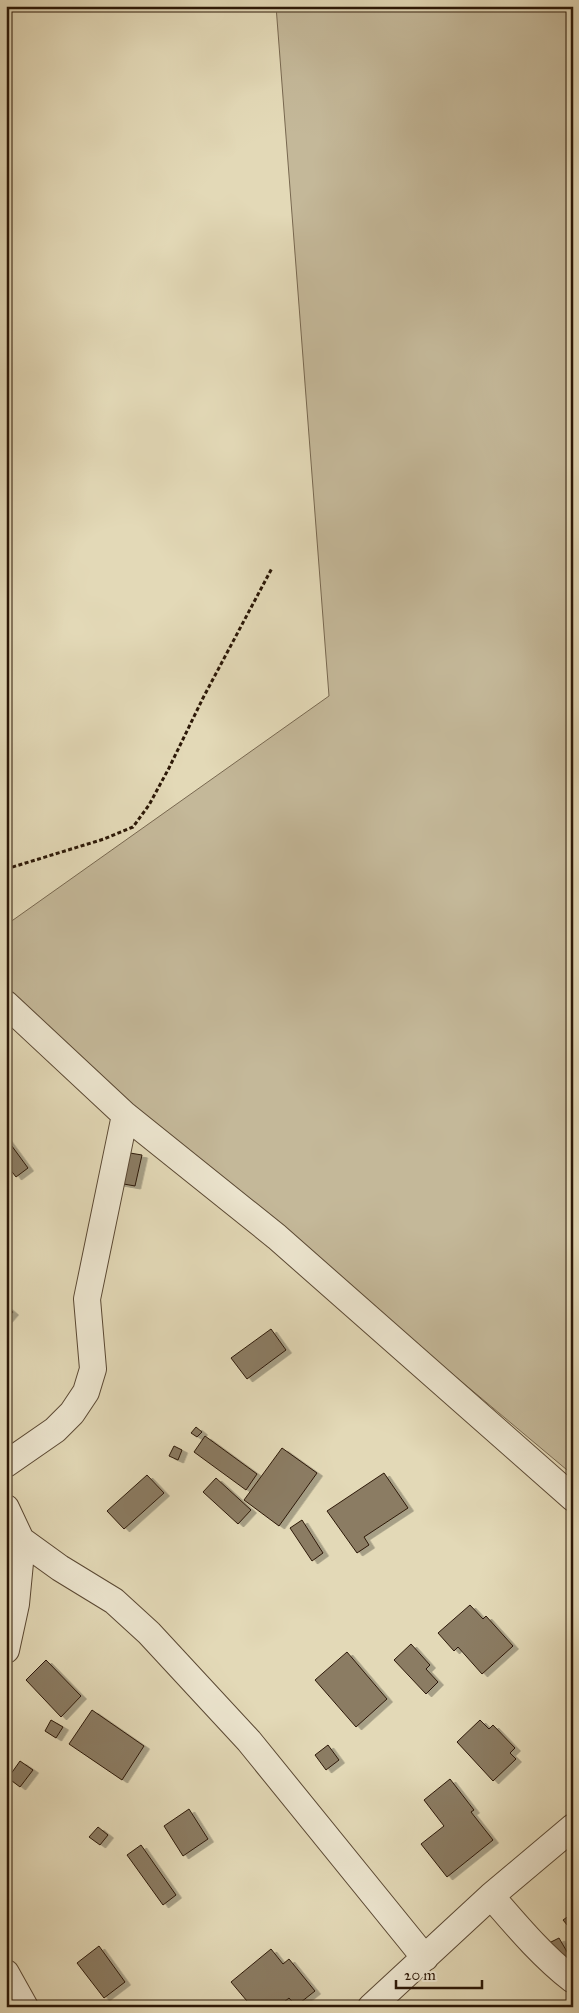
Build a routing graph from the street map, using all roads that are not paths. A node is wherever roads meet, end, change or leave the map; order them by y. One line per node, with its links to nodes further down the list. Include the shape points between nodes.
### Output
1 (6, 1004): 2 (street)
2 (125, 1115): 3 (street, via 87,1299 93,1369 86,1392 55,1430); 4 (street, via 277,1237)
3 (6, 1464)
4 (573, 1498)
5 (6, 1508): 6 (street)
6 (14, 1535): 7 (street, via 16,1604); 10 (street, via 114,1601 149,1633 249,1741)
7 (6, 1650)
8 (573, 1827): 9 (street)
9 (491, 1896): 10 (street); 12 (street, via 530,1941)
10 (425, 1958): 13 (street)
11 (6, 1973): 14 (street)
12 (573, 1980)
13 (384, 2002)
14 (26, 2007)

